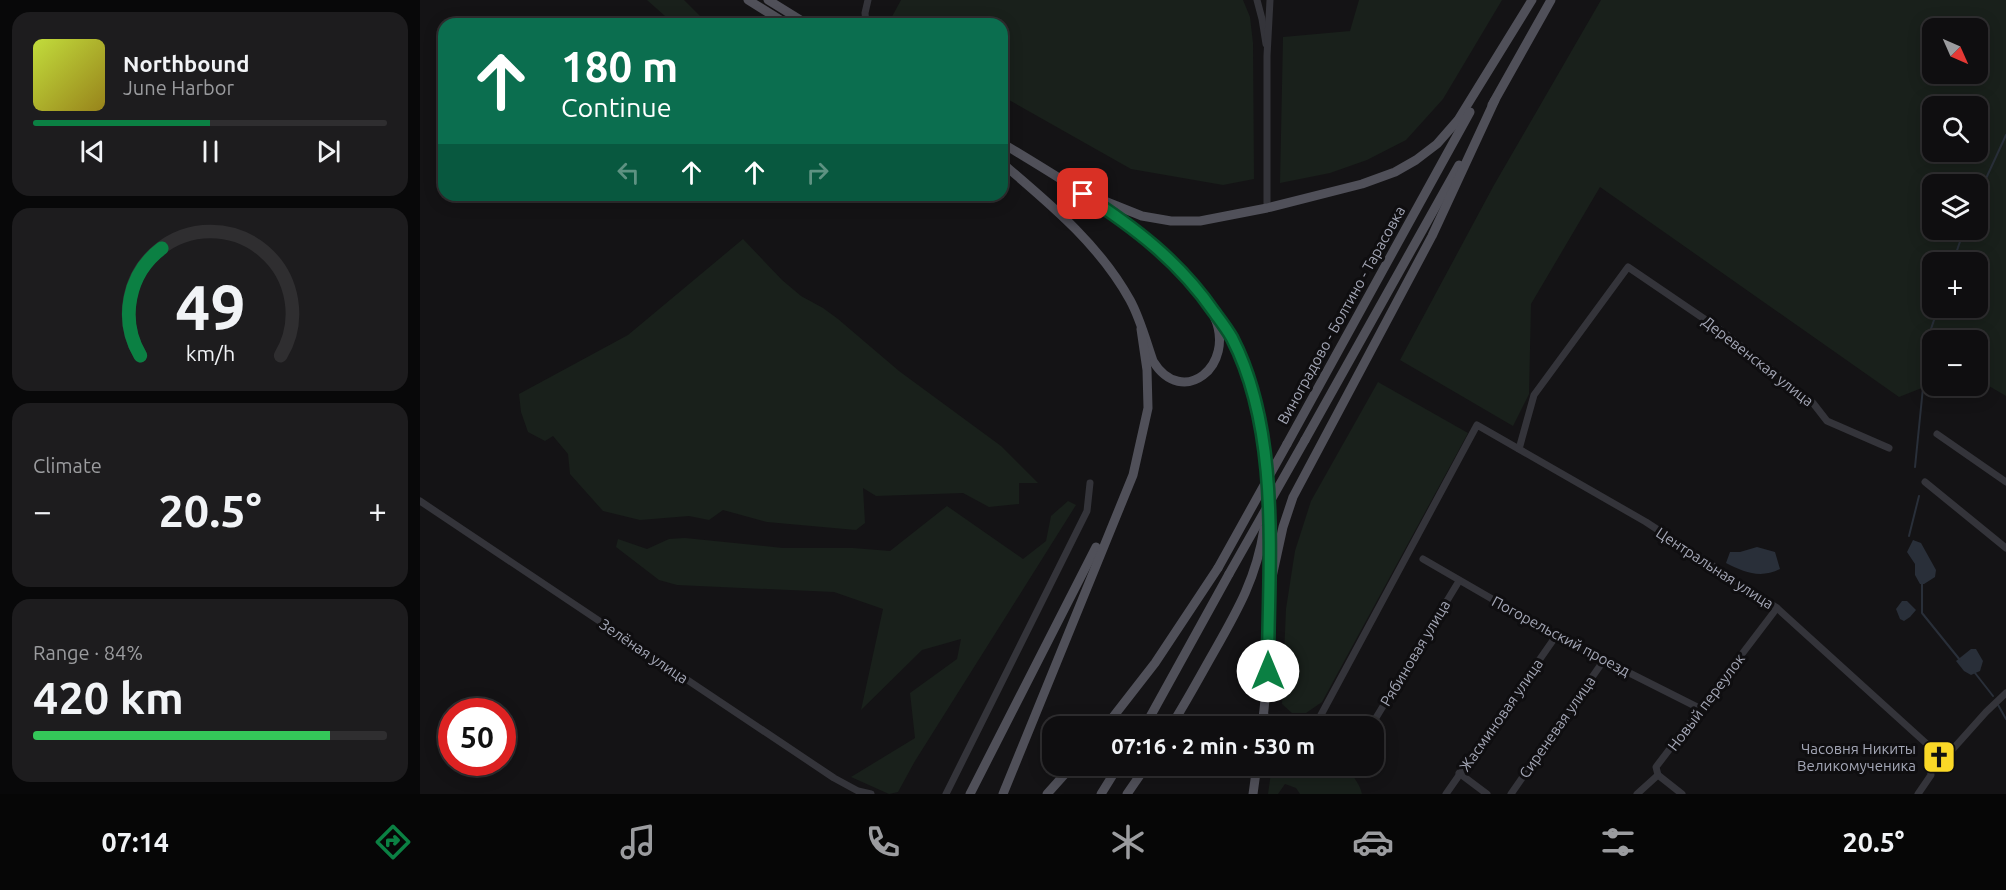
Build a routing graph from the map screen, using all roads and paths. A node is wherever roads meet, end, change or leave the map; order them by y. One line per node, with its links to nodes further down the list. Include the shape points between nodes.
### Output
1 (748, 0): 8 (main road)
2 (768, 0): 9 (main road)
3 (868, 0): 10 (street)
4 (1257, 0): 11 (street)
5 (1270, 0): 11 (street)
6 (1532, 0): 16 (main road, via 1458,120 1437,144 1395,172); 38 (main road, Виноградово - Болтино - Тарасовка, bridge, via 1218,568 1155,663)
7 (1551, 0): 12 (main road, Виноградово - Болтино - Тарасовка)
8 (777, 18)
9 (797, 18)
10 (865, 18)
11 (1267, 56): 16 (street)
12 (1495, 100): 31 (main road, via 1427,246 1293,497 1282,526); 39 (main road, Виноградово - Болтино - Тарасовка, bridge)
13 (1008, 147): 15 (main road)
14 (1008, 168): 18 (main road, via 1055,208 1104,259 1131,302)
15 (1070, 185): 16 (main road, via 1142,216 1171,222 1200,221); 17 (main road, via 1144,237 1177,265)
16 (1267, 208)
17 (1203, 296): 18 (main road, via 1215,320 1219,341 1213,367 1202,377 1192,381 1167,377 1153,361); 26 (main road, via 1232,337 1258,410)
18 (1141, 329): 22 (main road, via 1148,408)
19 (1937, 434): 24 (street)
20 (1889, 448): 21 (street, Деревенская улица, via 1827,421 1813,403 1722,331 1629,267 1534,395)
21 (1519, 449): 32 (street, Центральная улица, via 1646,522); 41 (street, Центральная улица, via 1478,425)
22 (1133, 475): 53 (main road); 54 (main road)
23 (1925, 482): 28 (street)
24 (2006, 482)
25 (1090, 483): 52 (street, via 1088,511)
26 (1269, 498): 31 (main road); 40 (main road, via 1250,585)
27 (420, 501): 51 (street, Зелёная улица, via 834,778)
28 (2006, 548)
29 (1423, 559): 30 (street, Погорельский проезд)
30 (1459, 581): 33 (street, Погорельский проезд); 42 (street, Рябиновая улица)
31 (1268, 597): 37 (main road)
32 (1778, 608): 36 (street, Новый переулок); 43 (street, Центральная улица)
33 (1556, 636): 34 (street, Погорельский проезд); 44 (street, Жасминовая улица)
34 (1604, 660): 36 (street, Погорельский проезд); 62 (street, Сиреневая улица)
35 (2006, 693): 43 (street, via 1952,750)
36 (1701, 709): 50 (street, Новый переулок, via 1656,767)
37 (1264, 715)
38 (1114, 716)
39 (1150, 716)
40 (1177, 716)
41 (1320, 716)
42 (1377, 716)
43 (1928, 745): 65 (street, via 1931,775)
44 (1460, 773): 60 (street, Жасминовая улица); 61 (street)
45 (1063, 776): 55 (main road)
46 (1113, 776): 56 (main road)
47 (1116, 776): 57 (main road)
48 (1139, 776): 58 (main road)
49 (1256, 776): 59 (main road)
50 (1658, 776): 63 (street, Новый переулок); 64 (street)
51 (872, 794)
52 (946, 794)
53 (970, 794)
54 (1003, 794)
55 (1047, 794)
56 (1101, 794)
57 (1107, 794)
58 (1127, 794)
59 (1254, 794)
60 (1446, 794)
61 (1487, 794)
62 (1511, 794)
63 (1637, 794)
64 (1682, 794)
65 (1918, 794)

